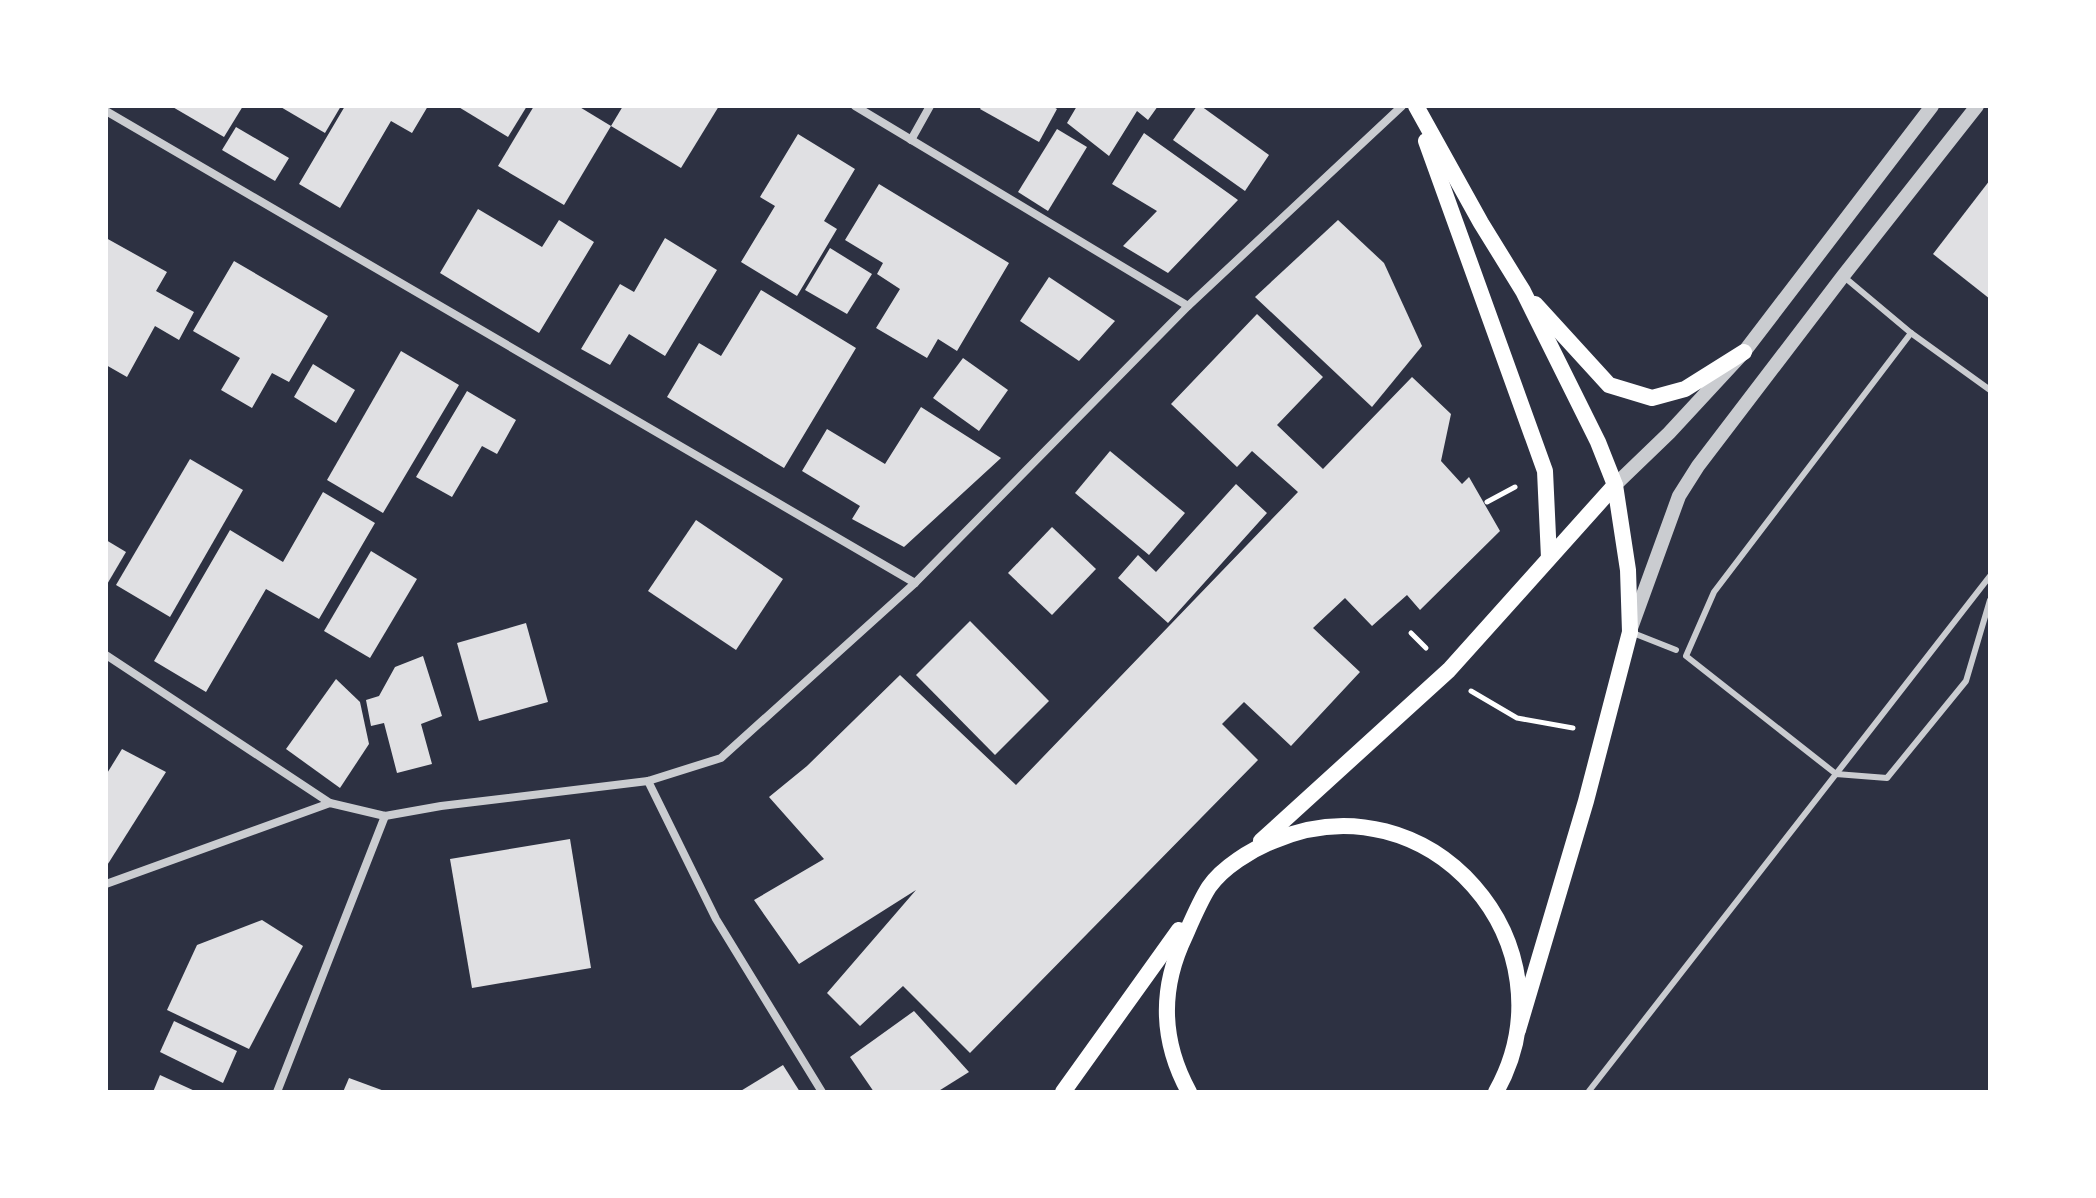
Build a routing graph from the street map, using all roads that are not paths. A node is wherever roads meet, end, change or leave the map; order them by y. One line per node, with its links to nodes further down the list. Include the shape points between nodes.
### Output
1 (855, 106): 8 (street)
2 (930, 106): 8 (street)
3 (1402, 106): 11 (street)
4 (1415, 106): 10 (main road); 16 (main road, via 1545,471)
5 (1932, 106): 13 (street)
6 (1977, 106): 9 (street)
7 (106, 111): 18 (street)
8 (911, 140): 11 (street)
9 (1843, 276): 12 (lane); 20 (street, via 1679,496)
10 (1523, 291): 13 (main road, via 1609,385 1652,398 1685,389); 15 (main road)
11 (1188, 306): 18 (street)
12 (1911, 333): 14 (lane); 23 (lane, via 1714,592 1686,656)
13 (1744, 352): 15 (street)
14 (1990, 390)
15 (1615, 485): 16 (main road); 20 (main road, via 1628,570)
16 (1549, 558): 27 (main road, via 1449,670)
17 (1990, 576): 23 (lane)
18 (915, 583): 24 (street, via 721,758)
19 (1990, 600): 23 (lane, via 1966,681 1887,778)
20 (1630, 632): 21 (lane); 30 (main road)
21 (1676, 650)
22 (106, 655): 25 (street)
23 (1836, 774): 32 (lane)
24 (648, 781): 26 (street); 34 (street, via 716,919)
25 (330, 803): 26 (street); 28 (street)
26 (385, 816): 33 (street)
27 (1242, 858): 29 (main road); 30 (main road, via 1297,832 1338,826 1389,832 1435,853 1474,886 1503,929 1519,988)
28 (106, 884)
29 (1210, 886): 35 (main road); 36 (main road, via 1174,960 1166,1001 1175,1063)
30 (1518, 1030): 31 (main road)
31 (1497, 1091)
32 (1589, 1091)
33 (277, 1092)
34 (822, 1092)
35 (1063, 1092)
36 (1189, 1092)

